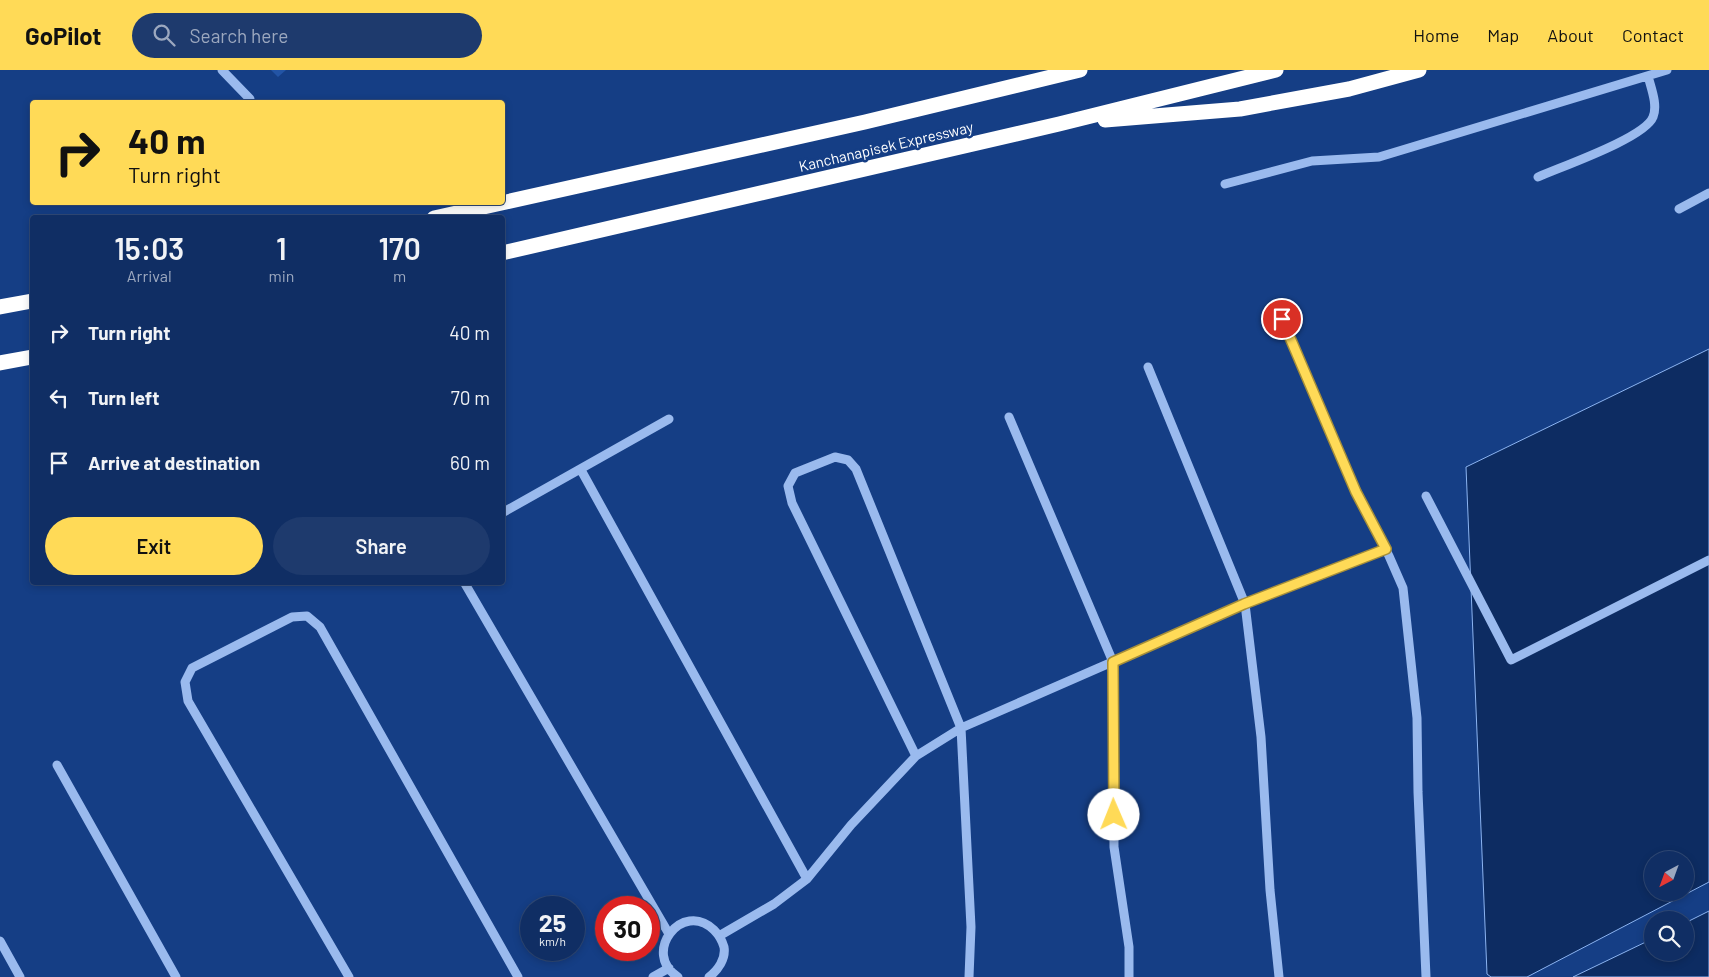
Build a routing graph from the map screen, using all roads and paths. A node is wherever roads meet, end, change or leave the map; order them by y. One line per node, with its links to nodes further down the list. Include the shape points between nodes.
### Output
1 (222, 70): 7 (street)
2 (1080, 70): 12 (highway, Kanchanapisek Expressway)
3 (1276, 70): 8 (highway, Kanchanapisek Expressway)
4 (1419, 70): 8 (highway, via 1349,89 1240,109)
5 (1667, 70): 6 (street)
6 (1648, 76): 9 (street, via 1654,105 1653,117 1647,126 1629,138); 10 (street, via 1379,157 1312,161)
7 (250, 99)
8 (1059, 124): 16 (highway, Kanchanapisek Expressway)
9 (1538, 177)
10 (1225, 184)
11 (1709, 193): 14 (street)
12 (505, 202)
13 (492, 205): 15 (highway, Kanchanapisek Expressway)
14 (1678, 209)
15 (447, 215)
16 (505, 252)
17 (30, 301): 18 (highway)
18 (0, 308)
19 (1282, 319): 28 (street, via 1356,492)
20 (30, 357): 21 (highway)
21 (0, 364)
22 (1148, 367): 31 (street)
23 (1009, 417): 32 (street)
24 (668, 419): 25 (street)
25 (581, 470): 27 (street); 36 (street)
26 (1426, 496): 29 (street, via 1511,660)
27 (505, 510)
28 (1386, 549): 31 (street); 51 (street, via 1403,588 1417,718)
29 (1709, 560)
30 (466, 585): 37 (street)
31 (1244, 604): 32 (street); 50 (street, via 1261,737)
32 (1113, 662): 33 (street); 49 (street, via 1114,847 1129,948)
33 (961, 728): 34 (street); 34 (street, via 856,468 848,460 834,457 795,473 788,486 792,503); 48 (street, via 971,926)
34 (916, 756): 36 (street, via 851,825)
35 (57, 765): 42 (street)
36 (807, 879): 38 (street, via 774,904)
37 (669, 934): 38 (street, via 683,923 692,921 709,926); 40 (street, via 663,951)
38 (719, 936): 47 (street, via 724,948 723,957 715,973)
39 (0, 941): 41 (street)
40 (669, 968): 45 (street); 46 (street)
41 (20, 977)
42 (176, 977)
43 (349, 977): 44 (street, via 188,701 185,682 192,668 292,617 307,616 320,627)
44 (518, 977)
45 (653, 977)
46 (678, 977)
47 (709, 977)
48 (969, 977)
49 (1129, 977)
50 (1279, 977)
51 (1426, 977)

